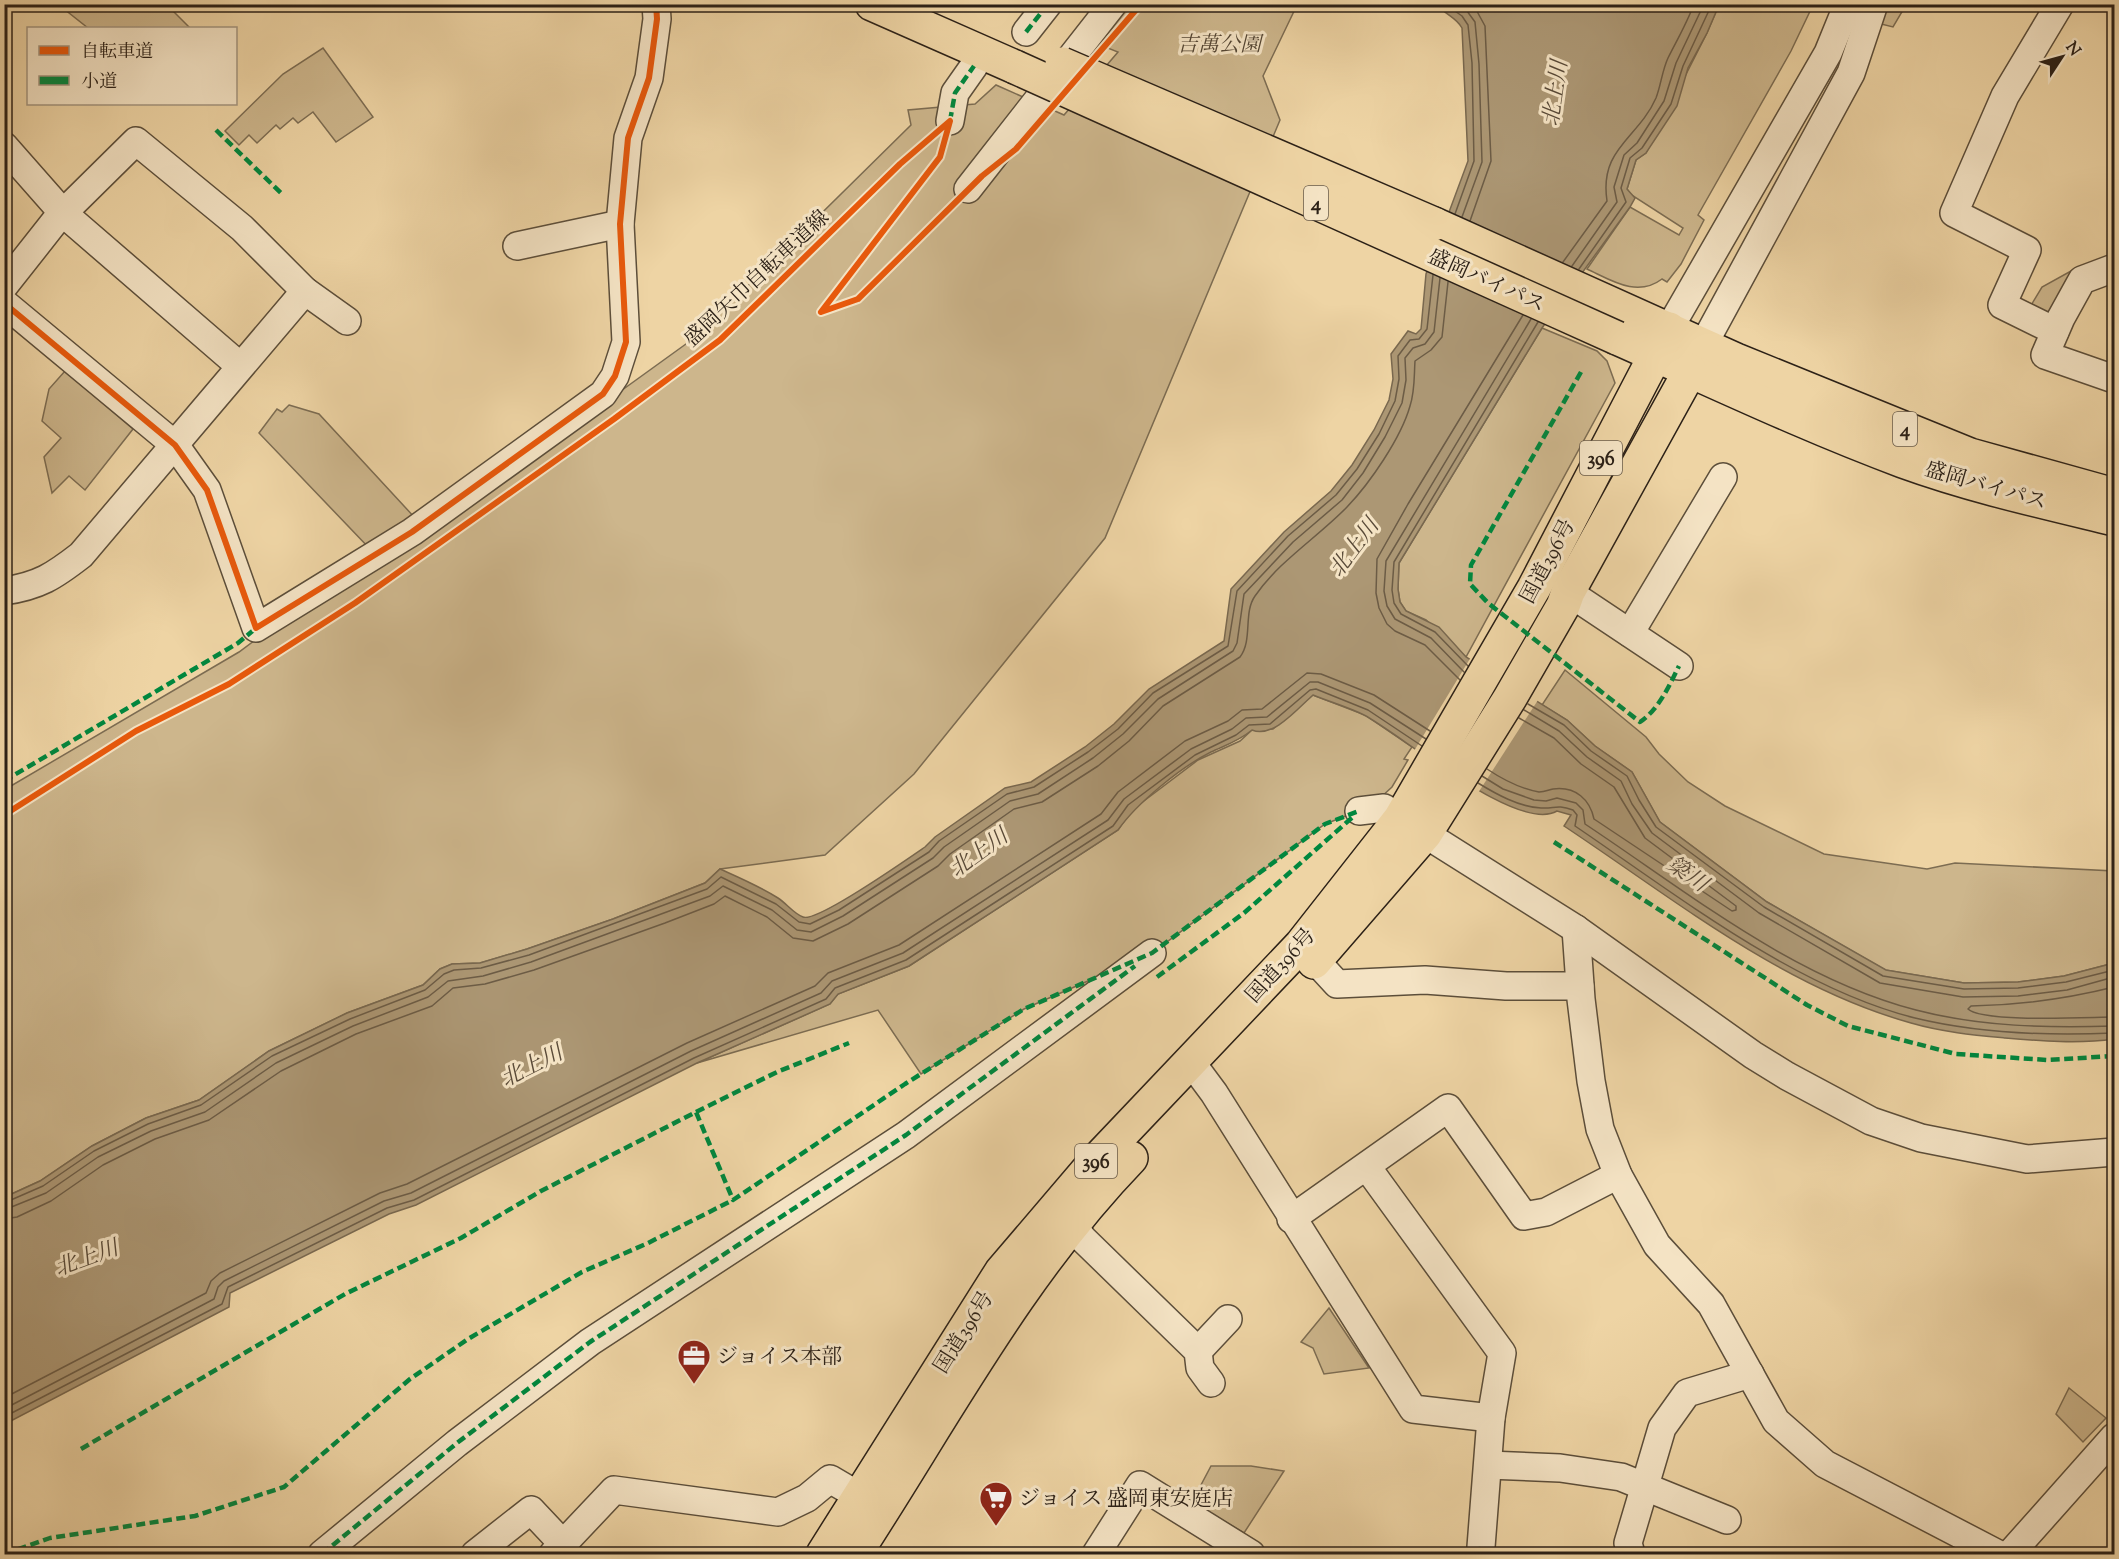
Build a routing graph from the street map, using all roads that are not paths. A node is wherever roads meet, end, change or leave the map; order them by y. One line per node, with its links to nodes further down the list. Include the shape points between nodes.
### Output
1 (656, 4): 15 (street, via 649,78 628,138)
2 (872, 4): 9 (highway, 盛岡バイパス / 4)
3 (926, 4): 9 (highway, 盛岡バイパス / 4)
4 (1048, 4): 9 (street)
5 (1113, 4): 13 (street)
6 (1848, 4): 23 (street, via 1828,53)
7 (1874, 4): 24 (street, via 1851,73)
8 (2060, 4): 22 (street, via 2005,96 1954,213 2027,250 2002,305)
9 (1022, 49): 23 (highway, 盛岡バイパス / 4, bridge, via 1434,224 1621,325)
10 (974, 66): 11 (street, via 955,93)
11 (950, 121)
12 (4, 147): 14 (street)
13 (968, 189)
14 (63, 213): 18 (street); 19 (street, via 136,141 249,234); 25 (street)
15 (620, 224): 16 (street); 27 (street, via 627,342 615,376 603,394 412,532 256,628 207,490)
16 (517, 246)
17 (2115, 268): 22 (street, via 2082,280)
18 (4, 286)
19 (305, 291): 21 (street); 25 (street)
20 (4, 303): 27 (street)
21 (347, 321)
22 (2055, 331): 26 (street, via 2045,355)
23 (1662, 342): 24 (highway, 盛岡バイパス / 4); 36 (highway, 国道396号 / 396)
24 (1696, 358): 29 (highway, 盛岡バイパス / 4, via 1970,455); 30 (highway, 盛岡バイパス / 4, via 1813,426 1977,485); 32 (highway, 国道396号 / 396)
25 (240, 366): 27 (street)
26 (2115, 379)
27 (175, 445): 31 (street, via 81,555 54,576 30,587)
28 (1723, 477): 33 (street)
29 (2115, 495)
30 (2115, 519)
31 (4, 591)
32 (1566, 599): 33 (street); 36 (highway, 国道396号 / 396, via 1510,698)
33 (1630, 633): 34 (street)
34 (1679, 666)
35 (1359, 810): 36 (street, via 1384,808)
36 (1419, 817): 37 (street); 38 (highway, 国道396号 / 396)
37 (1576, 929): 40 (street); 42 (street, via 1753,1055 1871,1121 1921,1138 2027,1159)
38 (1309, 952): 40 (street, via 1337,984 1425,980); 41 (highway, 国道396号 / 396)
39 (1152, 953): 61 (street, via 906,1135 590,1342 448,1450)
40 (1580, 986): 44 (street, via 1600,1129)
41 (1198, 1072): 45 (highway, 国道396号 / 396, via 1110,1179); 46 (street)
42 (2115, 1152)
43 (1367, 1167): 44 (street, via 1448,1108 1524,1216 1546,1212); 46 (street); 51 (street, via 1502,1353)
44 (1617, 1174): 49 (street, via 1658,1245 1711,1304)
45 (1065, 1216): 48 (street); 55 (highway, 国道396号 / 396, via 1029,1281 956,1392)
46 (1291, 1219): 51 (street, via 1413,1410)
47 (1228, 1320): 48 (street)
48 (1198, 1351): 50 (street, via 1200,1368)
49 (1749, 1374): 54 (street, via 1687,1392 1662,1428); 67 (street, via 1776,1421 1825,1464)
50 (1211, 1383)
51 (1491, 1418): 53 (street)
52 (2115, 1437): 68 (street)
53 (1488, 1465): 54 (street, via 1560,1468 1621,1478); 58 (street)
54 (1643, 1487): 56 (street); 60 (street)
55 (872, 1503): 59 (street, via 830,1479 807,1498 778,1512 614,1490); 63 (highway, 国道396号 / 396); 64 (highway, 国道396号 / 396)
56 (1727, 1520)
57 (1218, 1546): 65 (street, via 1140,1485); 66 (street)
58 (1481, 1547)
59 (558, 1549): 62 (street, via 531,1510)
60 (1622, 1551)
61 (321, 1554)
62 (475, 1554)
63 (823, 1554)
64 (855, 1554)
65 (1096, 1554)
66 (1251, 1554)
67 (1998, 1554)
68 (2010, 1554)

